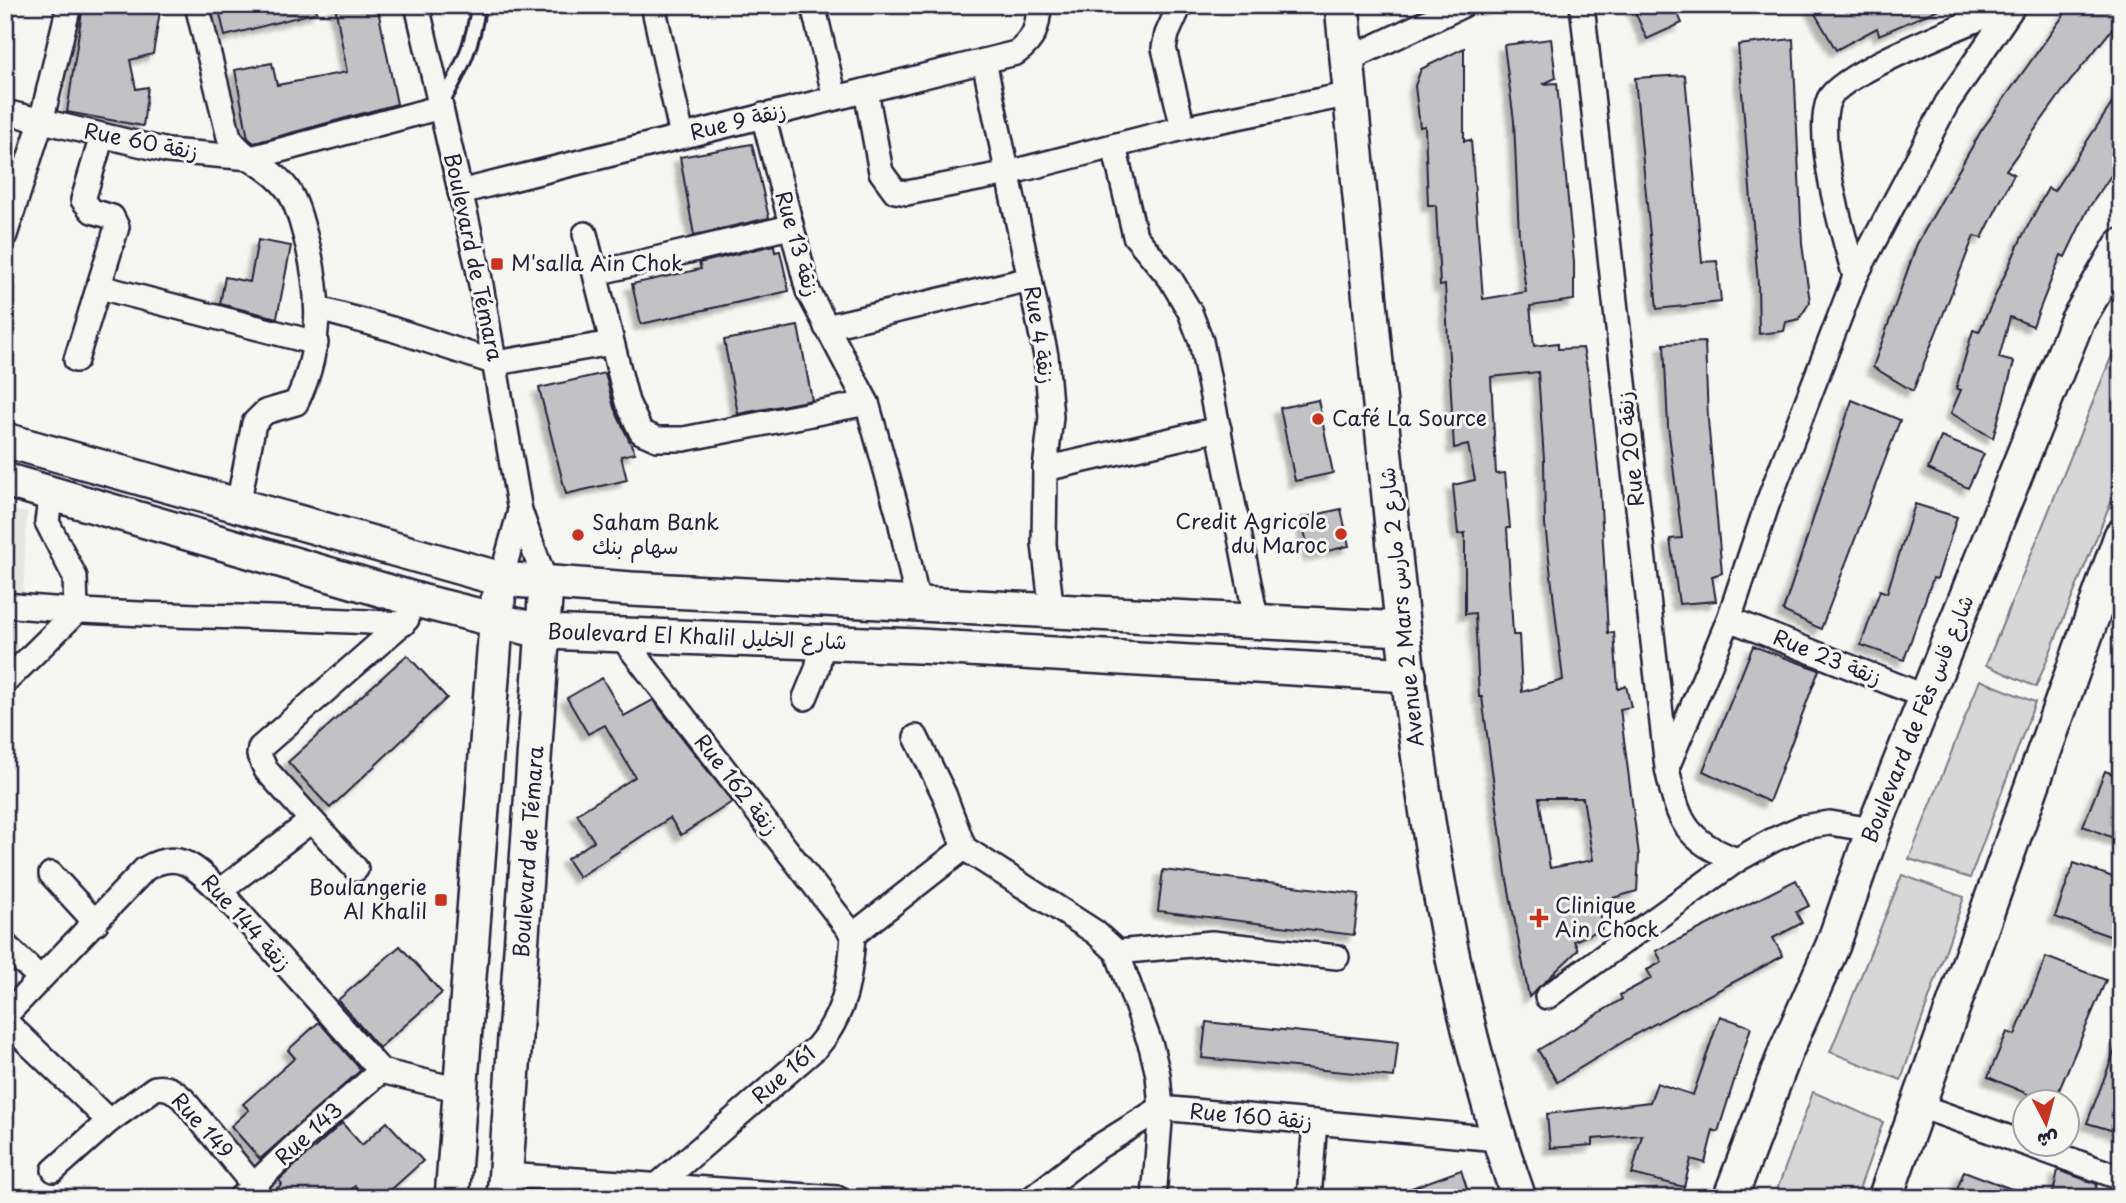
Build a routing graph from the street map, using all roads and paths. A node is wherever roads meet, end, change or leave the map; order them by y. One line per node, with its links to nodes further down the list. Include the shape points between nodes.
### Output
1 (69, 5): 21 (street)
2 (197, 5): 26 (street, via 229,137)
3 (418, 5): 18 (street, Boulevard de Témara)
4 (478, 5): 18 (lane, via 466,62)
5 (653, 5): 24 (street)
6 (813, 5): 17 (street)
7 (1038, 5): 14 (street, Rue 9 زنقة, via 1037,30 1028,44 1016,53)
8 (1181, 5): 22 (street, via 1164,48)
9 (1342, 5): 13 (street, Avenue 2 Mars شارع 2 مارس)
10 (1463, 5): 13 (street)
11 (1582, 5): 71 (street, Rue 20 زنقة)
12 (2013, 5): 34 (street, via 1947,103); 34 (street, via 1865,70 1836,88 1828,100 1828,161)
13 (1347, 60): 16 (street, Avenue 2 Mars شارع 2 مارس)
14 (984, 61): 15 (street, Rue 9 زنقة); 27 (street, Rue 4 زنقة)
15 (866, 90): 17 (street, Rue 9 زنقة); 27 (street, via 881,172 895,191 924,191)
16 (1351, 94): 22 (street); 62 (street, Avenue 2 Mars شارع 2 مارس)
17 (835, 97): 20 (street, Rue 9 زنقة)
18 (440, 107): 26 (street, Rue 60 زنقة); 28 (street, Boulevard de Témara)
19 (5, 112): 21 (street, Rue 60 زنقة)
20 (763, 116): 24 (street, Rue 9 زنقة); 29 (street, Rue 13 زنقة)
21 (41, 122): 23 (street, Rue 60 زنقة); 31 (street)
22 (1183, 128): 25 (street)
23 (102, 136): 26 (street, Rue 60 زنقة, via 168,151); 36 (street, via 83,200 92,211 113,217 117,227)
24 (682, 136): 28 (street, Rue 9 زنقة)
25 (1114, 146): 27 (street); 44 (street, via 1135,236 1170,278 1197,331)
26 (250, 158): 37 (street, via 276,175 290,192 311,256)
27 (1008, 173): 35 (street, Rue 4 زنقة)
28 (460, 192): 42 (street, Boulevard de Témara)
29 (790, 228): 33 (street); 38 (street, Rue 13 زنقة, via 808,291)
30 (585, 234): 33 (street)
31 (5, 235)
32 (2121, 246): 69 (street, Boulevard de Fès شارع فاس, via 2077,321)
33 (596, 273): 40 (street)
34 (1855, 276): 59 (street, via 1766,505)
35 (1030, 279): 38 (street); 46 (street, Rue 4 زنقة, via 1051,417)
36 (100, 287): 39 (street); 41 (street)
37 (319, 309): 39 (street); 42 (street)
38 (826, 327): 43 (street, Rue 13 زنقة)
39 (316, 343): 49 (street, via 296,403 265,412 254,423)
40 (612, 343): 42 (street); 43 (street, via 635,422 641,432 657,439 684,439)
41 (76, 360)
42 (496, 363): 50 (street, Boulevard de Témara)
43 (867, 403): 54 (street, Rue 13 زنقة)
44 (1219, 429): 46 (street); 61 (street)
45 (5, 440): 49 (street, Boulevard El Khalil شارع الخليل)
46 (1045, 469): 57 (street, Rue 4 زنقة, via 1045,578)
47 (5, 480): 48 (street, Boulevard El Khalil شارع الخليل)
48 (51, 493): 56 (street, via 47,522 75,577); 58 (street, Boulevard El Khalil شارع الخليل)
49 (238, 505): 52 (street, Boulevard El Khalil شارع الخليل)
50 (520, 511): 52 (street, Boulevard de Témara); 53 (street, Boulevard de Témara)
51 (2121, 536): 89 (street)
52 (501, 579): 53 (street, Boulevard El Khalil شارع الخليل); 60 (street, Boulevard de Témara)
53 (546, 584): 54 (street, Boulevard El Khalil شارع الخليل); 63 (street, Boulevard de Témara)
54 (918, 604): 57 (street, Boulevard El Khalil شارع الخليل)
55 (5, 606): 56 (street)
56 (76, 612): 58 (street, via 309,618); 67 (street)
57 (1052, 612): 61 (street, Boulevard El Khalil شارع الخليل)
58 (413, 613): 60 (street, Boulevard El Khalil شارع الخليل); 72 (street, via 260,748 266,770)
59 (1729, 619): 69 (street, Rue 23 زنقة); 71 (street)
60 (495, 622): 63 (street, Boulevard El Khalil شارع الخليل); 88 (street, Boulevard de Témara)
61 (1257, 623): 62 (street, Boulevard El Khalil شارع الخليل)
62 (1403, 629): 66 (street, Avenue 2 Mars شارع 2 مارس)
63 (544, 632): 64 (street, Boulevard El Khalil شارع الخليل); 99 (street, Boulevard de Témara)
64 (620, 635): 65 (street, Boulevard El Khalil شارع الخليل); 80 (street, Rue 162 زنقة)
65 (822, 643): 66 (street, Boulevard El Khalil شارع الخليل); 68 (street)
66 (1409, 675): 94 (street, Avenue 2 Mars شارع 2 مارس, via 1447,927)
67 (5, 682)
68 (805, 698)
69 (1926, 698): 73 (street, Boulevard de Fès شارع فاس)
70 (916, 737): 74 (street)
71 (1667, 768): 75 (street, Rue 20 زنقة, via 1675,807 1687,829 1710,850)
72 (311, 821): 76 (street); 78 (street)
73 (1873, 830): 75 (street, via 1830,823 1803,827); 107 (street, Boulevard de Fès شارع فاس, via 1833,945 1786,1051)
74 (964, 848): 80 (street); 82 (street, via 1095,932)
75 (1737, 860): 85 (street)
76 (356, 870)
77 (51, 874): 79 (street)
78 (220, 891): 79 (street, Rue 144 زنقة, via 194,866 160,860 145,869); 87 (street, Rue 144 زنقة)
79 (96, 923): 84 (street, Rue 144 زنقة)
80 (853, 935): 98 (street, Rue 161, via 849,988 829,1032)
81 (5, 945): 84 (street)
82 (1116, 952): 83 (street, via 1212,943); 90 (street, via 1151,1046)
83 (1337, 957)
84 (40, 978): 86 (street, Rue 144 زنقة)
85 (1546, 997)
86 (5, 1018): 91 (street)
87 (381, 1071): 88 (street); 100 (street, Rue 143)
88 (460, 1090): 101 (street, Boulevard de Témara)
89 (1917, 1105): 93 (street); 108 (street)
90 (1161, 1108): 92 (street, Rue 160 زنقة); 103 (street, Rue 160 زنقة, via 1096,1149); 104 (street)
91 (109, 1121): 96 (street, Rue 149); 100 (street, Rue 149, via 155,1088 170,1088 183,1099)
92 (1314, 1122): 94 (street, Rue 160 زنقة); 105 (street)
93 (2010, 1137)
94 (1498, 1139): 106 (street, Avenue 2 Mars شارع 2 مارس)
95 (2067, 1158): 97 (street)
96 (54, 1170)
97 (2121, 1178)
98 (660, 1183): 99 (street); 102 (street)
99 (505, 1186)
100 (247, 1191)
101 (452, 1198)
102 (837, 1198)
103 (1032, 1198)
104 (1154, 1198)
105 (1309, 1198)
106 (1520, 1198)
107 (1730, 1198)
108 (1885, 1198)

